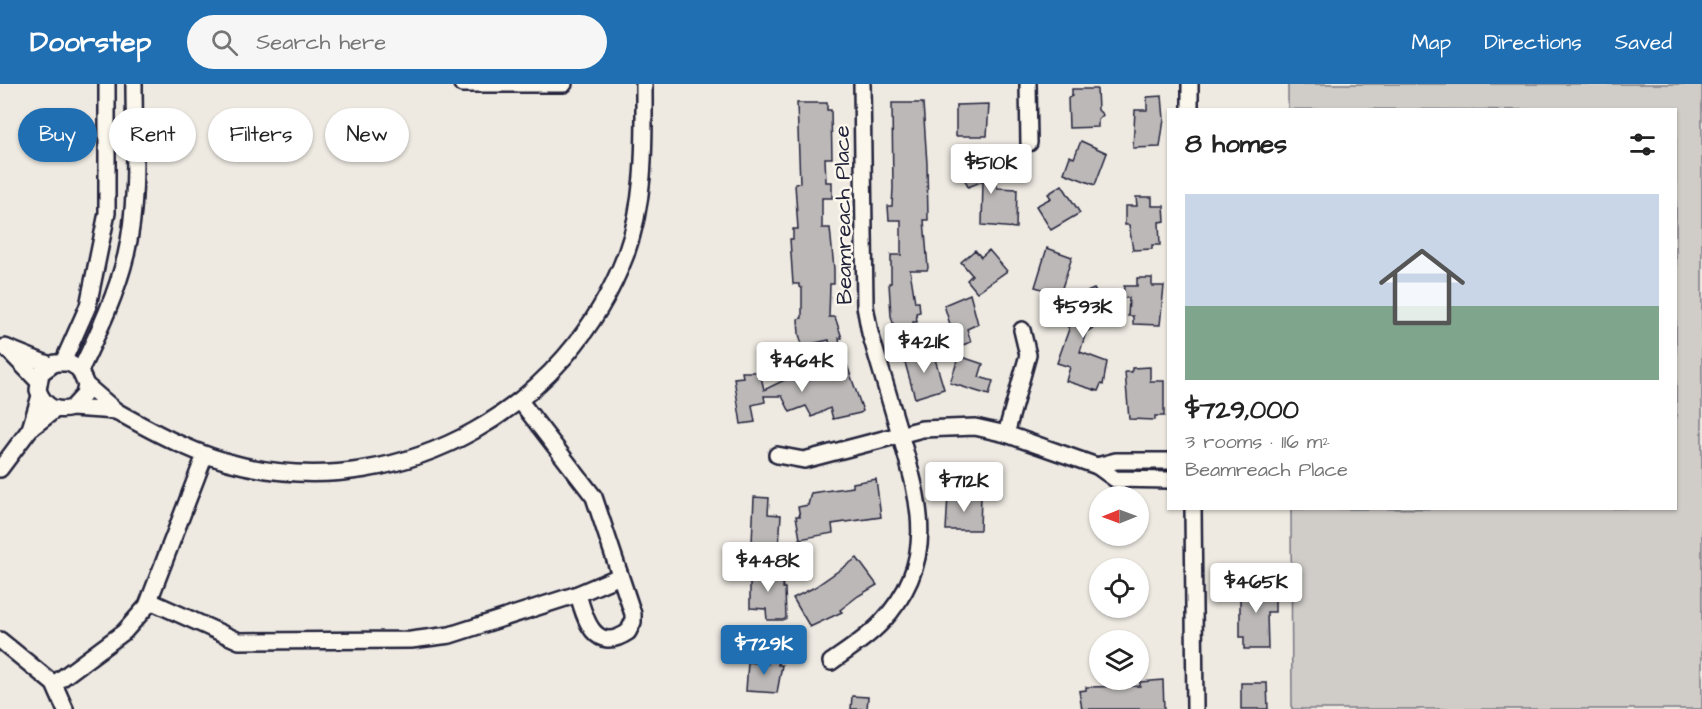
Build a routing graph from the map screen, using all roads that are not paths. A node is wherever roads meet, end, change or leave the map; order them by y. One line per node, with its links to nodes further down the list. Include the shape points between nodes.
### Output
1 (107, 84): 13 (street, via 107,213 88,306)
2 (134, 84): 14 (street, via 133,202 126,254)
3 (462, 84): 4 (street)
4 (564, 84)
5 (644, 84): 16 (street, via 644,168 626,253 589,326 550,375)
6 (862, 84): 21 (street, Beamreach Place, via 865,306)
7 (1028, 84): 10 (street)
8 (1190, 84): 9 (street)
9 (1190, 108)
10 (1029, 143)
11 (1022, 330): 22 (street, via 1028,355)
12 (3, 346): 13 (street); 15 (street)
13 (56, 364): 14 (street); 15 (street)
14 (83, 378): 17 (street, via 84,395); 19 (street)
15 (39, 388): 18 (street, via 45,404); 20 (street)
16 (520, 401): 24 (street, via 451,444 375,468 341,473 289,473); 30 (street, via 594,497)
17 (72, 408): 18 (street); 19 (street)
18 (56, 409): 20 (street)
19 (116, 411): 24 (street)
20 (30, 429): 27 (street)
21 (900, 434): 22 (street, via 956,426); 23 (street, via 804,460); 34 (street, Beamreach Place, via 918,499 920,543 914,567 895,607 881,624)
22 (1006, 434): 26 (street)
23 (777, 454)
24 (205, 455): 32 (street)
25 (1167, 461): 26 (street, via 1116,460)
26 (1097, 466): 28 (street, via 1115,479)
27 (0, 469)
28 (1167, 480)
29 (1193, 510): 37 (street)
30 (620, 576): 31 (street); 31 (street, via 633,614 628,632 621,637 598,637)
31 (578, 594): 32 (street, via 450,635 411,640 239,641)
32 (150, 601): 35 (street, via 124,632)
33 (0, 640): 35 (street)
34 (831, 662)
35 (54, 684): 36 (street)
36 (65, 709)
37 (1195, 709)

